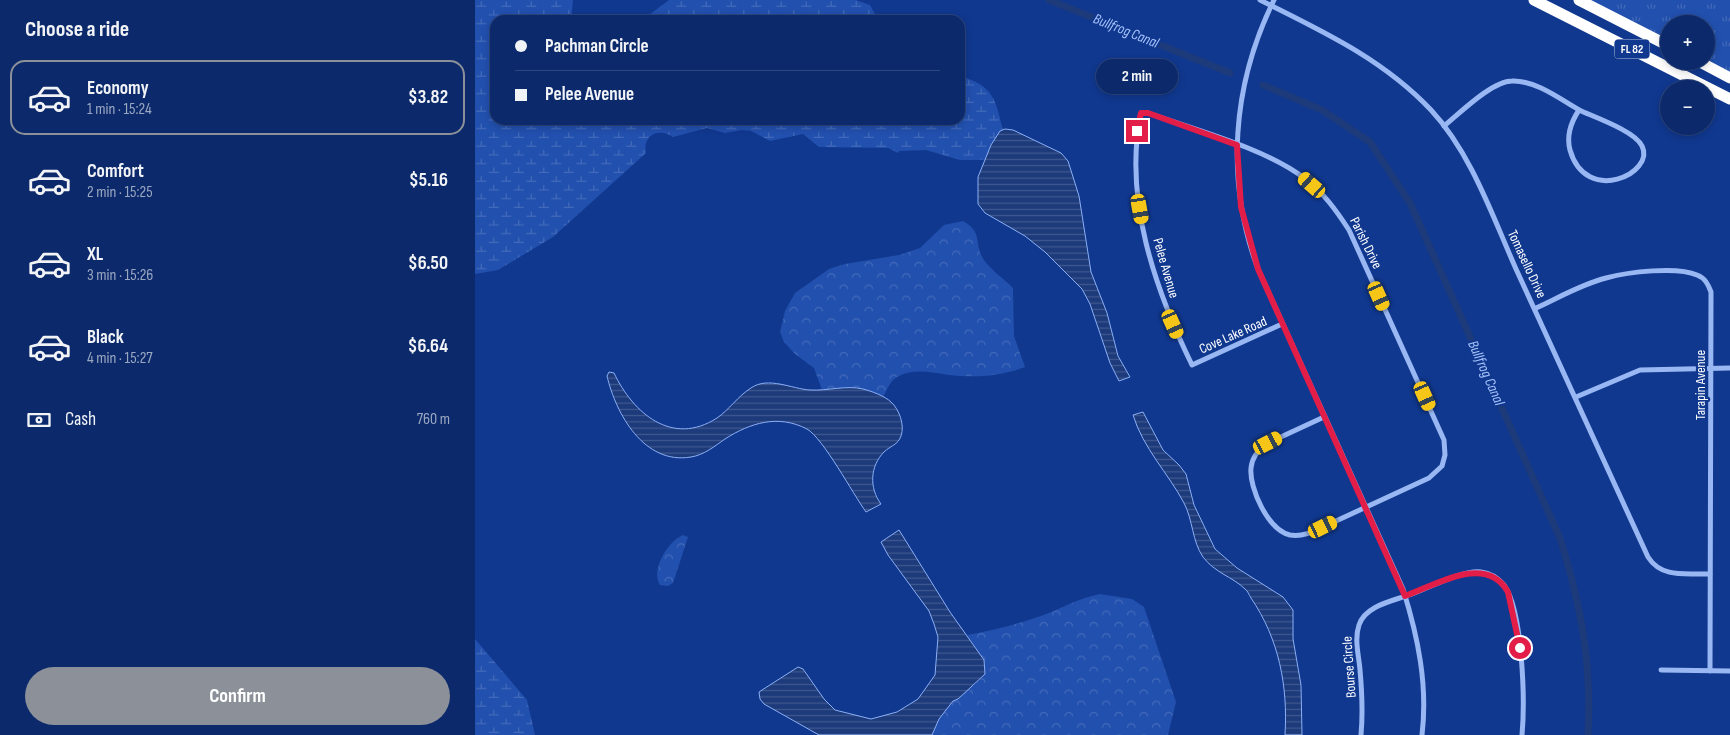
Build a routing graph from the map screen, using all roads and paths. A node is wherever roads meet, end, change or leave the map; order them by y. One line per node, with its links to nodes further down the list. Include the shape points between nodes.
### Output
1 (1261, 0): 4 (street, Tomasello Drive)
2 (1534, 0): 8 (highway, FL 82)
3 (1579, 0): 5 (highway, FL 82)
4 (1273, 3): 11 (street, Tomasello Drive, via 1357,50 1389,72); 12 (street, via 1254,46 1245,78)
5 (1660, 41)
6 (1715, 70): 7 (highway)
7 (1730, 78)
8 (1730, 99)
9 (1579, 110): 9 (street, via 1635,138 1643,146 1644,155 1637,169 1612,180 1601,181 1585,175 1574,161 1569,144 1571,126); 11 (street, via 1529,84 1511,81 1496,86)
10 (1141, 113): 12 (street, Parish Drive); 15 (street, Pelee Avenue, via 1137,131 1137,167 1147,248 1160,292)
11 (1444, 126): 13 (street, Tomasello Drive, via 1467,162)
12 (1237, 145): 14 (street, via 1245,223 1258,269); 20 (street, Parish Drive, via 1291,169 1321,193 1337,211 1349,230 1444,440 1445,455 1436,472 1421,483)
13 (1536, 308): 16 (street, Tarapin Avenue, via 1606,278 1658,272 1696,274 1703,278 1711,292); 18 (street, Tomasello Drive)
14 (1282, 324): 15 (street, Cove Lake Road); 19 (street)
15 (1192, 365)
16 (1711, 368): 17 (street); 18 (street, via 1640,370); 21 (street, Tarapin Avenue)
17 (1730, 368)
18 (1576, 397): 21 (street, Tomasello Drive, via 1653,565 1670,573)
19 (1324, 417): 20 (street); 20 (street, via 1284,435 1260,449 1254,457 1251,474 1262,506 1274,526 1288,534 1298,535)
20 (1366, 507): 22 (street)
21 (1710, 574): 24 (street, Tarapin Avenue)
22 (1405, 596): 26 (street, Bourse Circle, via 1375,607 1359,624 1357,644 1363,703); 27 (street, via 1420,655 1424,703); 28 (street, Bourse Circle, via 1474,572 1490,574 1503,584 1511,601 1521,662)
23 (1661, 670): 24 (street)
24 (1710, 670): 25 (street)
25 (1730, 671)
26 (1361, 735)
27 (1422, 735)
28 (1523, 735)

